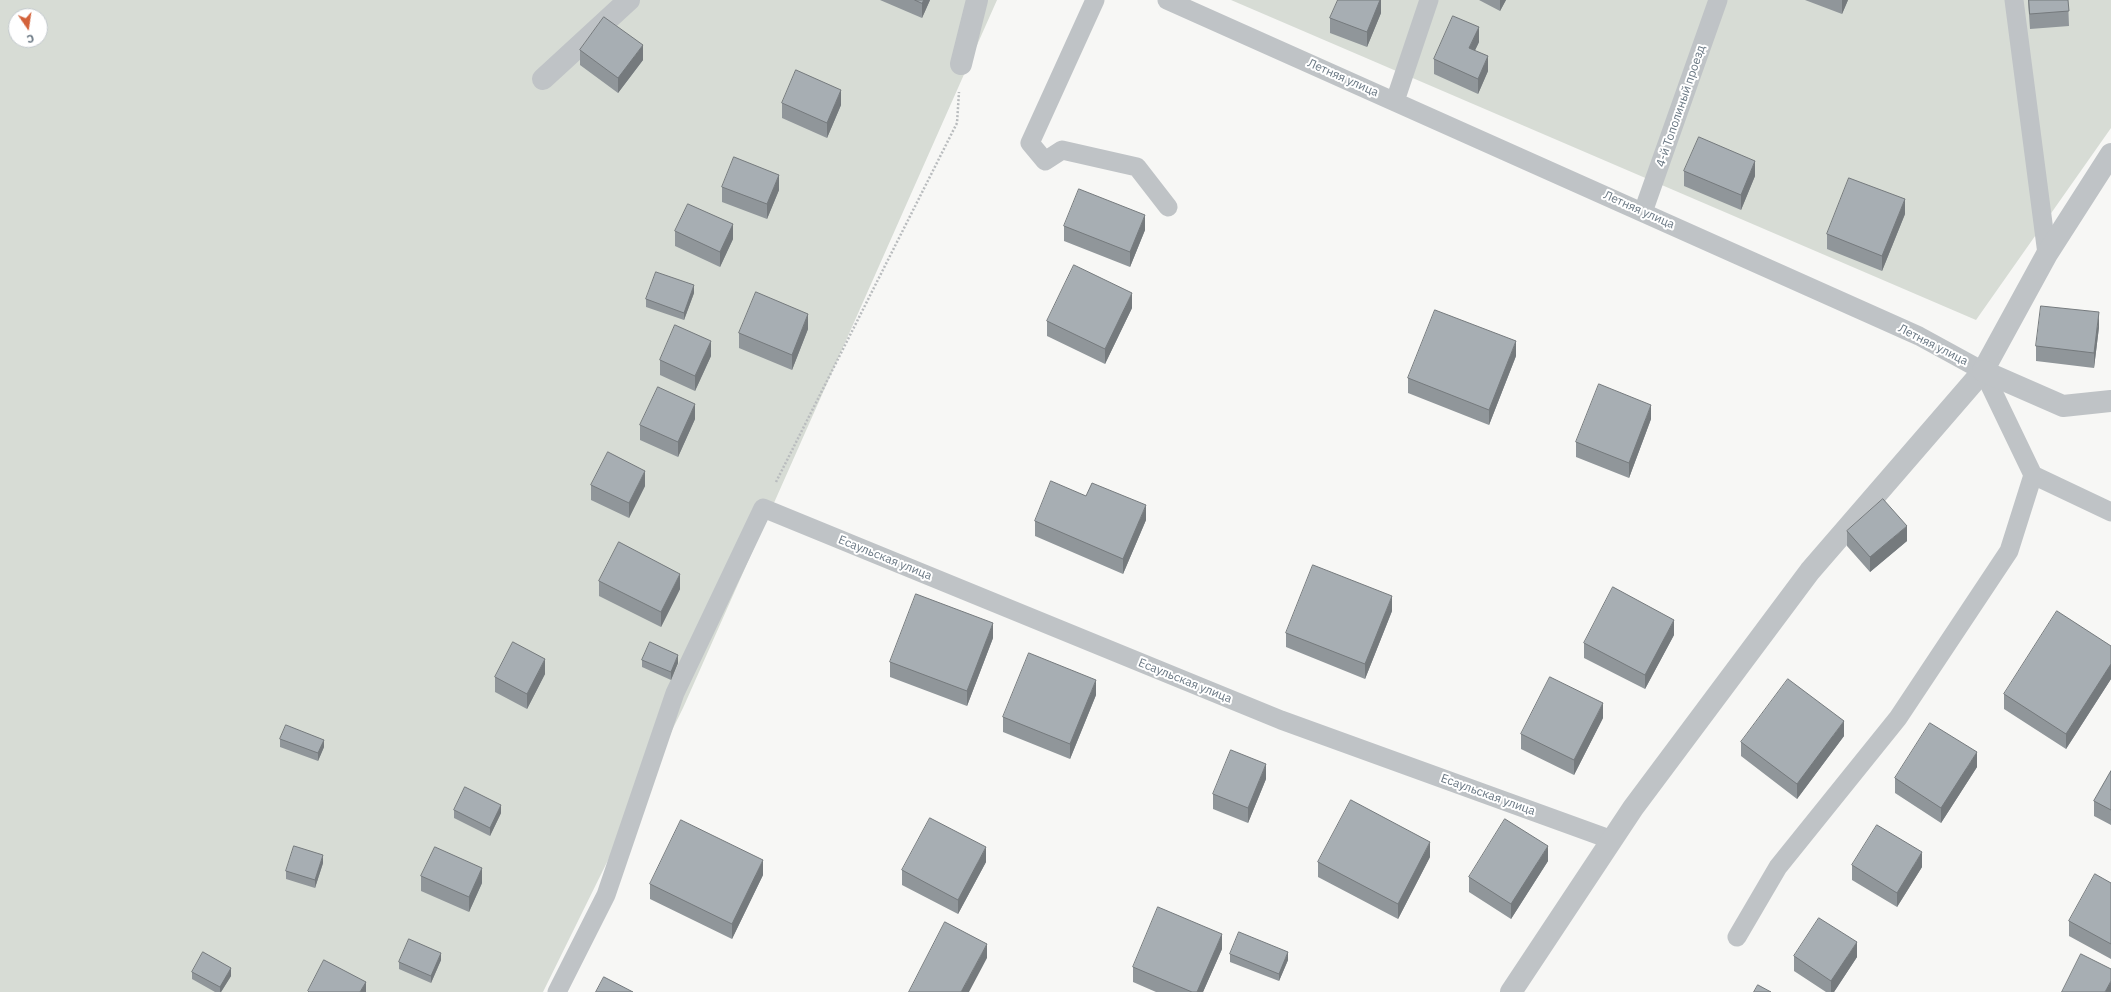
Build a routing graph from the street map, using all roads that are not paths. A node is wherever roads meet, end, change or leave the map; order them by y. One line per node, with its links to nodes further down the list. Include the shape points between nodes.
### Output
1 (629, 0): 9 (street)
2 (977, 0): 8 (street)
3 (1095, 0): 12 (lane, via 1030,143 1045,161 1062,150 1137,167)
4 (1167, 0): 10 (lane, Летняя улица)
5 (1429, 0): 10 (lane)
6 (1718, 0): 13 (lane, 4-й Тополиный проезд)
7 (2014, 0): 14 (lane)
8 (961, 64)
9 (543, 79)
10 (1395, 102): 13 (lane, Летняя улица)
11 (2111, 154): 14 (street)
12 (1168, 207)
13 (1643, 212): 15 (lane, Летняя улица, via 1919,336)
14 (2047, 254): 15 (street)
15 (1983, 371): 16 (street, Летняя улица, via 2063,406); 17 (lane); 19 (street, via 1810,570)
16 (2111, 401)
17 (2033, 475): 18 (lane); 20 (lane, via 2009,551 1898,718 1778,867)
18 (2111, 512)
19 (1612, 840): 21 (lane, Есаульская улица, via 1281,720 763,508 676,693 606,895); 22 (street)
20 (1737, 937)
21 (557, 992)
22 (1511, 992)

